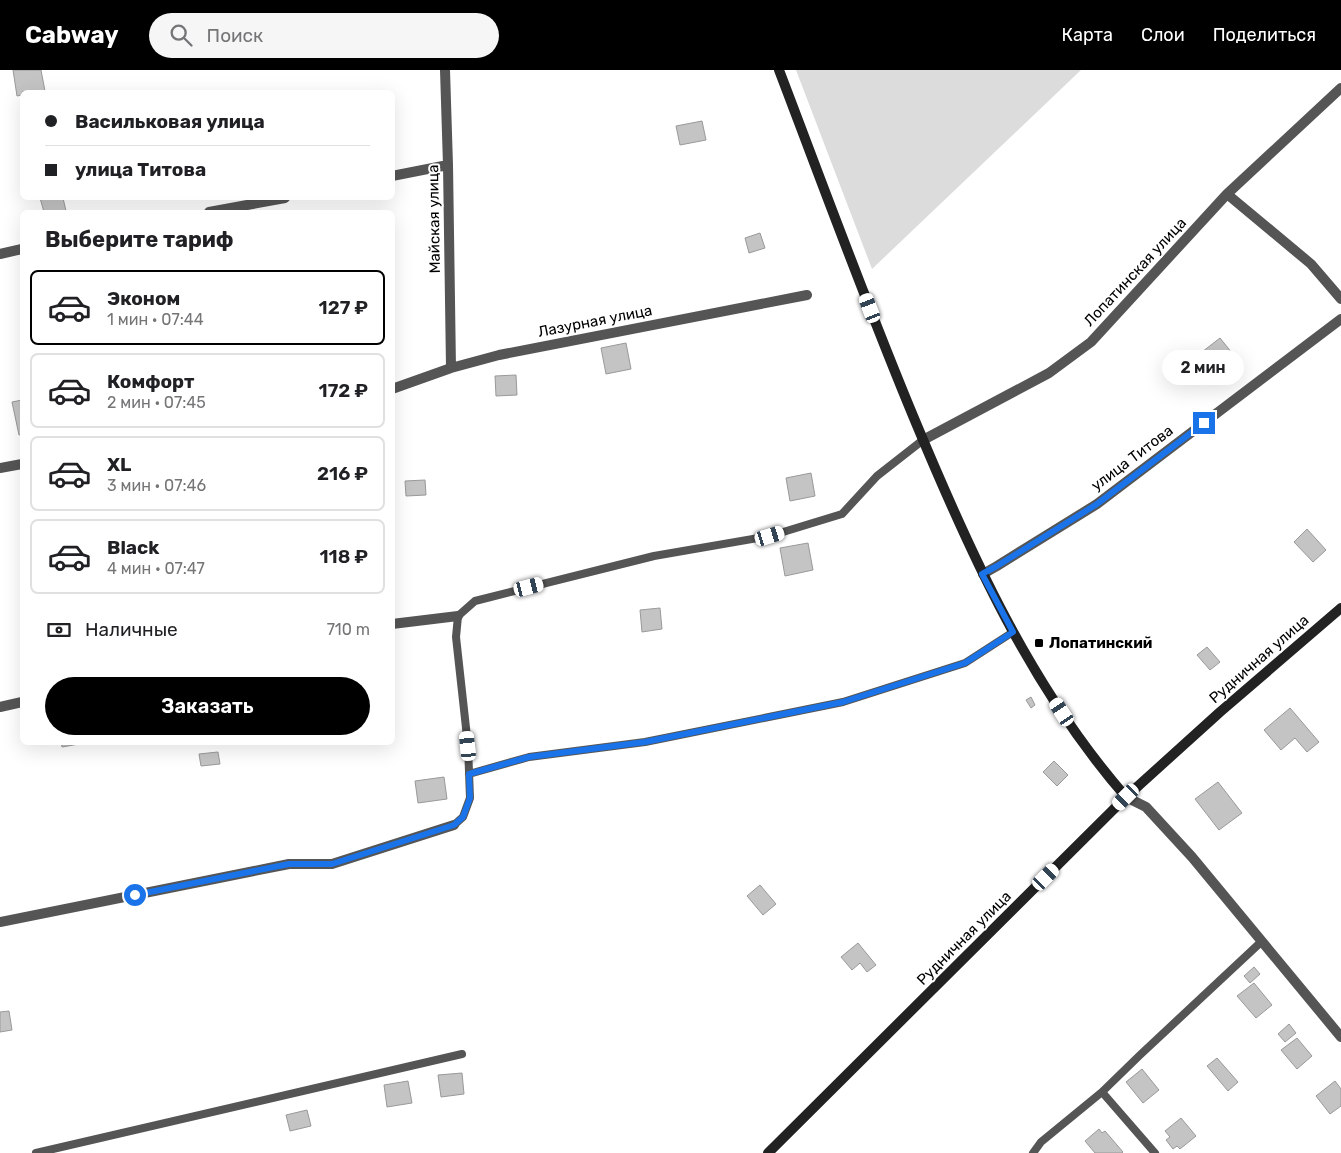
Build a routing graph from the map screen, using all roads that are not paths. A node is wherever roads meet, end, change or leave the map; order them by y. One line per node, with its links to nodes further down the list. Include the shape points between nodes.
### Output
1 (445, 70): 4 (street, Майская улица)
2 (779, 70): 16 (main road)
3 (1341, 88): 6 (street, Лопатинская улица)
4 (448, 165): 5 (street); 14 (street, Майская улица)
5 (395, 175)
6 (1227, 194): 12 (street, via 1311,264); 16 (street, Лопатинская улица, via 1091,342 1049,373)
7 (274, 200): 8 (street)
8 (220, 210)
9 (20, 249): 10 (street)
10 (0, 254)
11 (807, 295): 14 (street, Лазурная улица, via 499,355)
12 (1341, 299)
13 (1341, 318): 19 (street, улица Титова, via 1097,504)
14 (451, 368): 15 (street, Лазурная улица)
15 (395, 388)
16 (923, 440): 19 (main road); 21 (lane, via 877,476 842,514 770,536 654,556 475,601)
17 (20, 464): 18 (street)
18 (0, 468)
19 (982, 574): 23 (main road)
20 (1341, 608): 27 (main road, Рудничная улица)
21 (458, 616): 22 (street); 26 (lane, via 456,638)
22 (395, 624)
23 (1013, 632): 26 (lane, via 965,663 843,702 645,742 529,757); 27 (main road, via 1080,740)
24 (20, 702): 25 (street)
25 (0, 707)
26 (469, 774): 28 (lane, via 470,798 463,817)
27 (1126, 797): 30 (street, via 1146,807 1192,857); 35 (main road, Рудничная улица)
28 (454, 825): 29 (street, via 332,864 289,864)
29 (0, 922)
30 (1261, 942): 31 (street); 33 (lane)
31 (1340, 1034)
32 (462, 1054): 34 (lane)
33 (1102, 1092): 36 (lane, via 1041,1142); 37 (lane)
34 (36, 1153)
35 (768, 1153)
36 (1033, 1153)
37 (1155, 1153)

